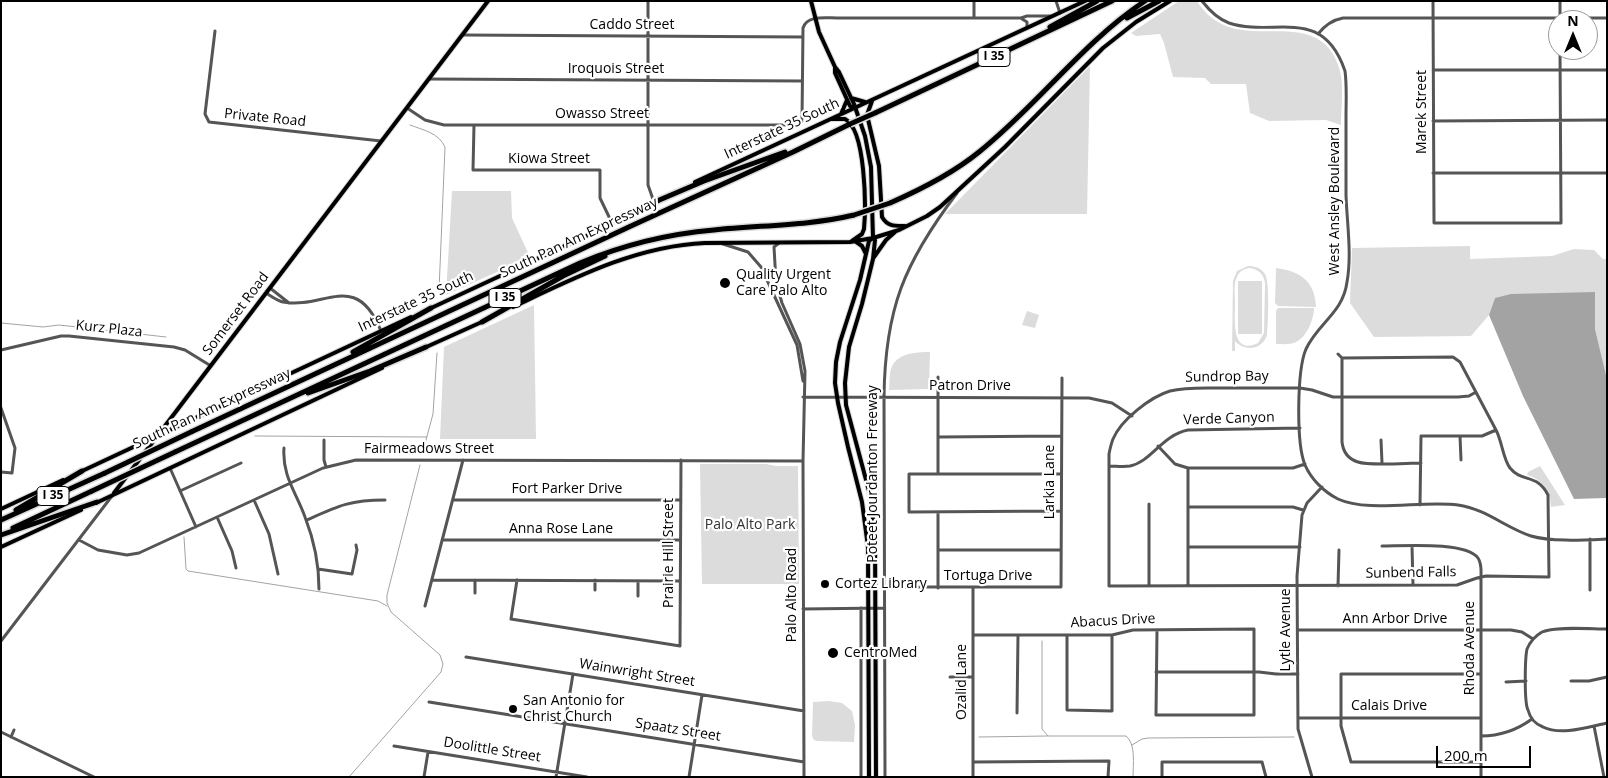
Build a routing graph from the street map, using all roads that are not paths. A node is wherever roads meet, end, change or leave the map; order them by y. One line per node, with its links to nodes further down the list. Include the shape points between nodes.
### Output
1 (488, 1): 25 (main road, Somerset Road)
2 (648, 1): 26 (street)
3 (810, 1): 16 (main road)
4 (974, 1): 17 (street)
5 (1056, 1): 14 (street)
6 (1085, 1): 14 (main road, Interstate 35 South)
7 (1098, 1): 28 (highway)
8 (1112, 1): 28 (highway, South Pan Am Expressway / I 35)
9 (1145, 1): 23 (highway, I 35)
10 (1159, 1): 23 (highway)
11 (1170, 1): 52 (main road, via 1103,48)
12 (1202, 1): 24 (street, West Ansley Boulevard, via 1229,23 1298,27)
13 (1433, 1): 19 (street, Marek Street)
14 (1060, 13): 15 (main road, Interstate 35 South)
15 (1052, 16): 18 (street); 21 (main road, Interstate 35 South)
16 (815, 18): 17 (street); 27 (street, via 804,25); 36 (main road, Poteet Jourdanton Freeway)
17 (974, 18): 18 (street)
18 (1021, 18): 21 (street, via 1027,22)
19 (1433, 18): 20 (street); 24 (street, via 1343,18 1325,25); 30 (street, Marek Street)
20 (1548, 19)
21 (1027, 28): 37 (main road, Interstate 35 South)
22 (215, 31): 48 (street, Private Road, via 205,114 209,122)
23 (1104, 33): 58 (highway, South Pan Am Expressway / I 35, bridge, via 971,158 943,178 890,203 818,222 691,232)
24 (1318, 34): 80 (street, West Ansley Boulevard, via 1338,55 1346,79 1348,272 1346,292 1339,306 1307,347 1301,366)
25 (462, 35): 26 (street, Caddo Street); 33 (main road, Somerset Road)
26 (648, 36): 27 (street, Caddo Street); 34 (street)
27 (802, 37): 35 (street)
28 (1031, 40): 45 (highway, South Pan Am Expressway / I 35, bridge)
29 (1560, 60): 31 (street)
30 (1433, 70): 31 (street); 44 (street, Marek Street)
31 (1560, 70): 32 (street); 42 (street)
32 (1607, 70)
33 (429, 79): 34 (street, Iroquois Street); 38 (main road, Somerset Road)
34 (649, 80): 35 (street, Iroquois Street); 47 (street)
35 (802, 81): 47 (street, Owasso Street, via 801,123 796,125)
36 (849, 99): 37 (main road); 39 (main road, Poteet Jourdanton Freeway); 40 (main road)
37 (869, 102): 39 (main road, Interstate 35 South); 55 (main road, via 867,114 879,166 882,217 892,226)
38 (407, 108): 46 (street, Owasso Street, via 434,124); 48 (main road, Somerset Road)
39 (854, 108): 40 (main road, Interstate 35 South); 57 (main road, Poteet Jourdanton Freeway, via 865,136 871,167)
40 (841, 114): 41 (main road, Interstate 35 South)
41 (830, 120): 53 (main road, Interstate 35 South); 60 (main road, via 849,121 856,134 862,160 864,229)
42 (1560, 120): 43 (street); 44 (street); 51 (street)
43 (1607, 120)
44 (1433, 121): 50 (street, Marek Street)
45 (850, 124): 53 (highway, via 784,153 710,178); 76 (highway, South Pan Am Expressway / I 35)
46 (474, 125): 47 (street, Owasso Street); 54 (street, Kiowa Street, via 473,170 600,170 600,195)
47 (649, 125): 53 (street, via 648,185)
48 (382, 141): 65 (main road, Somerset Road)
49 (1607, 172): 51 (street)
50 (1433, 173): 51 (street); 51 (street, Marek Street, via 1434,223 1561,223)
51 (1560, 173)
52 (959, 190): 55 (main road, via 927,216); 85 (street, Poteet Jourdanton Freeway, via 929,232 903,281 887,338)
53 (656, 201): 54 (main road, Interstate 35 South)
54 (612, 223): 68 (main road, Interstate 35 South)
55 (908, 226): 56 (main road)
56 (899, 230): 57 (main road); 64 (main road, via 886,240)
57 (872, 238): 59 (main road); 63 (main road, Poteet Jourdanton Freeway); 64 (main road, Poteet Jourdanton Freeway, via 875,240)
58 (646, 240): 69 (highway, via 570,272); 89 (highway, South Pan Am Expressway / I 35, via 580,263)
59 (855, 241): 60 (main road); 63 (main road)
60 (850, 242): 61 (main road)
61 (780, 243): 62 (main road); 79 (street, Palo Alto Road, via 774,247 776,282 800,344)
62 (720, 244): 69 (main road, via 691,244 640,254 572,279); 79 (street, Palo Alto Road, via 748,252 761,267 797,346)
63 (866, 254): 83 (main road, Poteet Jourdanton Freeway, via 840,342 836,362)
64 (873, 259): 84 (main road, Poteet Jourdanton Freeway, via 845,365)
65 (270, 288): 66 (main road, Somerset Road); 67 (street)
66 (266, 293): 67 (street, via 281,302); 75 (main road, Somerset Road)
67 (290, 303): 70 (street, via 333,296 351,298 363,303 373,313)
68 (431, 308): 70 (main road, Interstate 35 South); 76 (highway)
69 (482, 322): 71 (main road)
70 (382, 331): 96 (main road, Interstate 35 South)
71 (426, 347): 89 (highway, via 370,371); 114 (main road)
72 (1, 350): 75 (street, Kurz Plaza, via 69,336 174,347)
73 (1338, 354): 74 (street)
74 (1342, 358): 81 (street, Sunbend Falls, via 1456,358); 87 (street)
75 (210, 366): 96 (main road, Somerset Road)
76 (314, 374): 137 (highway, South Pan Am Expressway / I 35, bridge)
77 (938, 377): 86 (street)
78 (1062, 378): 88 (street, Larkia Lane)
79 (803, 383): 82 (street, Palo Alto Road)
80 (1300, 388): 87 (street, Sundrop Bay); 91 (street, Sundrop Bay, via 1178,389 1151,400); 92 (street, West Ansley Boulevard)
81 (1476, 392): 87 (street, Sundrop Bay, via 1463,397); 94 (street, Sunbend Falls)
82 (803, 397): 83 (street, Patron Drive); 107 (street, Palo Alto Road)
83 (837, 397): 84 (street, Patron Drive); 183 (main road, Poteet Jourdanton Freeway, via 865,517)
84 (845, 397): 85 (street, Patron Drive); 184 (main road, Poteet Jourdanton Freeway, via 873,515)
85 (884, 397): 86 (street, Patron Drive); 172 (street, Poteet Jourdanton Freeway)
86 (938, 397): 88 (street, Patron Drive); 99 (street)
87 (1342, 397): 109 (street, via 1343,449 1359,463)
88 (1062, 398): 91 (street, Patron Drive, via 1105,400); 97 (street, Larkia Lane)
89 (284, 401): 140 (highway, South Pan Am Expressway / I 35, bridge)
90 (1, 408): 95 (street)
91 (1132, 416): 112 (street, Sundrop Bay, via 1113,439)
92 (1300, 428): 102 (street, Verde Canyon, via 1188,430 1172,435); 111 (street, West Ansley Boulevard)
93 (1, 430): 95 (street)
94 (1496, 430): 98 (street, via 1482,436); 141 (street, Sunbend Falls, via 1509,466 1520,475 1536,480 1545,490 1549,504)
95 (8, 431): 117 (street, via 14,448 12,473)
96 (159, 435): 116 (main road, Interstate 35 South); 123 (main road, Somerset Road)
97 (1061, 436): 99 (street); 119 (street, Larkia Lane)
98 (1460, 436): 106 (street); 110 (street, via 1421,436)
99 (938, 437): 118 (street)
100 (324, 440): 113 (street)
101 (1381, 440): 109 (street)
102 (1158, 446): 112 (street, Verde Canyon, via 1135,464); 115 (street, via 1175,464)
103 (284, 448): 120 (street, via 284,469)
104 (463, 460): 105 (street, Fairmeadows Street); 113 (street, Fairmeadows Street, via 365,460); 126 (street)
105 (681, 460): 107 (street, Fairmeadows Street); 127 (street, Prairie Hill Street)
106 (1461, 460)
107 (802, 461): 186 (street, Palo Alto Road)
108 (240, 463): 122 (street)
109 (1382, 463): 110 (street)
110 (1421, 463): 130 (street)
111 (1305, 464): 115 (street, via 1293,468); 121 (street, West Ansley Boulevard)
112 (1109, 466): 167 (street, Sundrop Bay)
113 (326, 467): 120 (street, Fairmeadows Street)
114 (170, 468): 122 (street); 123 (main road)
115 (1188, 468): 131 (street)
116 (82, 471): 132 (main road, Interstate 35 South); 137 (highway)
117 (1, 472)
118 (938, 474): 119 (street); 134 (street, via 909,474 909,512)
119 (1061, 474): 135 (street, Larkia Lane)
120 (290, 482): 124 (street, Fairmeadows Street); 138 (street)
121 (1322, 488): 130 (street, West Ansley Boulevard, via 1338,499 1358,505); 133 (street, Lytle Avenue)
122 (180, 491): 139 (street)
123 (113, 495): 128 (main road); 143 (street, Somerset Road)
124 (254, 500): 136 (street, Fairmeadows Street); 158 (street, via 269,534)
125 (385, 500): 138 (street, via 348,503)
126 (453, 500): 127 (street, Fort Parker Drive); 144 (street)
127 (681, 500): 145 (street, Prairie Hill Street)
128 (96, 502): 140 (highway); 148 (main road)
129 (1149, 504): 168 (street)
130 (1420, 505): 141 (street, West Ansley Boulevard, via 1470,508 1525,533)
131 (1188, 507): 133 (street, via 1293,507); 151 (street)
132 (1, 509)
133 (1304, 510): 152 (street, Lytle Avenue)
134 (938, 512): 135 (street); 153 (street)
135 (1061, 512): 154 (street, Larkia Lane)
136 (217, 516): 139 (street, Fairmeadows Street); 156 (street)
137 (1, 520)
138 (307, 520): 157 (street)
139 (196, 527): 143 (street, Fairmeadows Street, via 132,555 98,550)
140 (1, 534)
141 (1549, 538): 146 (street, West Ansley Boulevard); 159 (street, Sunbend Falls, via 1549,576)
142 (1607, 539): 146 (street, West Ansley Boulevard)
143 (79, 540): 196 (street, Somerset Road)
144 (442, 540): 145 (street, Anna Rose Lane); 160 (street)
145 (680, 540): 165 (street, Prairie Hill Street)
146 (1590, 540): 178 (street)
147 (356, 545): 157 (street, via 352,574)
148 (1, 546)
149 (1382, 546): 150 (street, Rhoda Avenue)
150 (1412, 546): 159 (street, Rhoda Avenue, via 1449,547 1470,552 1479,561); 166 (street)
151 (1188, 547): 152 (street); 169 (street)
152 (1300, 547): 170 (street, Lytle Avenue)
153 (938, 550): 154 (street); 174 (street)
154 (1061, 550): 173 (street, Larkia Lane)
155 (1339, 550): 171 (street)
156 (236, 568)
157 (318, 569): 176 (street)
158 (278, 574)
159 (1481, 577): 166 (street, Sunbend Falls, via 1457,585); 189 (street, Rhoda Avenue)
160 (432, 580): 161 (street); 181 (street)
161 (475, 580): 162 (street); 179 (street)
162 (517, 580): 163 (street); 165 (street, Prairie Hill Street, via 511,619 680,646)
163 (595, 580): 164 (street); 177 (street)
164 (638, 581): 165 (street); 180 (street)
165 (680, 581)
166 (1413, 585): 171 (street, Sunbend Falls)
167 (1110, 586): 168 (street, Sunbend Falls)
168 (1149, 586): 169 (street, Sunbend Falls)
169 (1188, 586): 170 (street, Sunbend Falls)
170 (1297, 586): 171 (street, Sunbend Falls); 188 (street, Lytle Avenue)
171 (1338, 586)
172 (884, 587): 174 (street, Tortuga Drive); 185 (street, Poteet Jourdanton Freeway)
173 (1061, 587): 175 (street, Tortuga Drive)
174 (938, 588): 175 (street, Tortuga Drive)
175 (973, 588): 191 (street, Ozalid Lane)
176 (319, 589)
177 (595, 590)
178 (1590, 590)
179 (475, 593)
180 (638, 596)
181 (425, 606)
182 (860, 608): 183 (street); 186 (street); 239 (street)
183 (869, 608): 184 (street); 240 (main road, Poteet Jourdanton Freeway)
184 (876, 608): 185 (street); 241 (main road, Poteet Jourdanton Freeway)
185 (884, 608): 242 (street, Poteet Jourdanton Freeway)
186 (804, 609): 211 (street, Palo Alto Road)
187 (1157, 630): 194 (street, Abacus Drive, via 1129,630); 198 (street); 199 (street, Abacus Drive, via 1254,629)
188 (1298, 630): 189 (street, Ann Arbor Drive); 201 (street, Lytle Avenue)
189 (1481, 630): 195 (street, Ann Arbor Drive, via 1517,630); 202 (street, Rhoda Avenue)
190 (1607, 630): 195 (street, via 1552,630)
191 (973, 635): 192 (street, Abacus Drive); 204 (street, Ozalid Lane)
192 (1018, 635): 193 (street, Abacus Drive); 212 (street)
193 (1067, 635): 194 (street, Abacus Drive); 194 (street, via 1067,710 1112,711)
194 (1112, 635)
195 (1533, 639): 206 (street, via 1527,652)
196 (1, 641)
197 (466, 657): 200 (street, Wainwright Street)
198 (1156, 672): 199 (street); 199 (street, via 1156,715 1254,715)
199 (1254, 672): 201 (street)
200 (572, 674): 209 (street, Wainwright Street); 217 (street)
201 (1298, 674): 213 (street, Lytle Avenue)
202 (1481, 674): 214 (street, via 1341,674); 215 (street, Rhoda Avenue)
203 (950, 677): 204 (street)
204 (973, 677): 228 (street, Ozalid Lane)
205 (1607, 677): 207 (street)
206 (1526, 681): 208 (street); 216 (street, via 1526,706)
207 (1571, 681)
208 (1506, 682)
209 (702, 695): 211 (street, Wainwright Street); 224 (street)
210 (429, 702): 217 (street, Spaatz Street)
211 (804, 711): 227 (street, Palo Alto Road)
212 (1017, 713)
213 (1298, 718): 214 (street, Calais Drive); 247 (street, Lytle Avenue, via 1299,734)
214 (1341, 718): 215 (street, Calais Drive); 229 (street, via 1351,762)
215 (1481, 718): 222 (street, Rhoda Avenue)
216 (1532, 719): 219 (street, via 1551,730); 222 (street, via 1522,727 1499,735)
217 (565, 723): 224 (street, Spaatz Street); 231 (street)
218 (1607, 723): 219 (street)
219 (1594, 726): 249 (street)
220 (14, 730): 223 (street)
221 (1, 732): 223 (street)
222 (1481, 736): 229 (street, Rhoda Avenue)
223 (11, 737): 230 (street)
224 (694, 744): 227 (street, Spaatz Street); 237 (street)
225 (394, 746): 226 (street, Doolittle Street)
226 (428, 752): 231 (street, Doolittle Street); 234 (street)
227 (804, 762): 238 (street, Palo Alto Road)
228 (973, 762): 243 (street, Ozalid Lane); 244 (street, via 1109,761)
229 (1481, 762): 248 (street, Rhoda Avenue)
230 (83, 772): 232 (street); 233 (street)
231 (557, 772): 235 (street); 236 (street, Doolittle Street)
232 (80, 777)
233 (94, 777)
234 (424, 777)
235 (556, 777)
236 (587, 777)
237 (689, 777)
238 (804, 777)
239 (861, 777)
240 (869, 777)
241 (876, 777)
242 (885, 777)
243 (973, 777)
244 (1108, 777)
245 (1162, 777): 246 (street, via 1162,762 1262,762)
246 (1266, 777)
247 (1312, 777)
248 (1481, 777)
249 (1604, 777)

